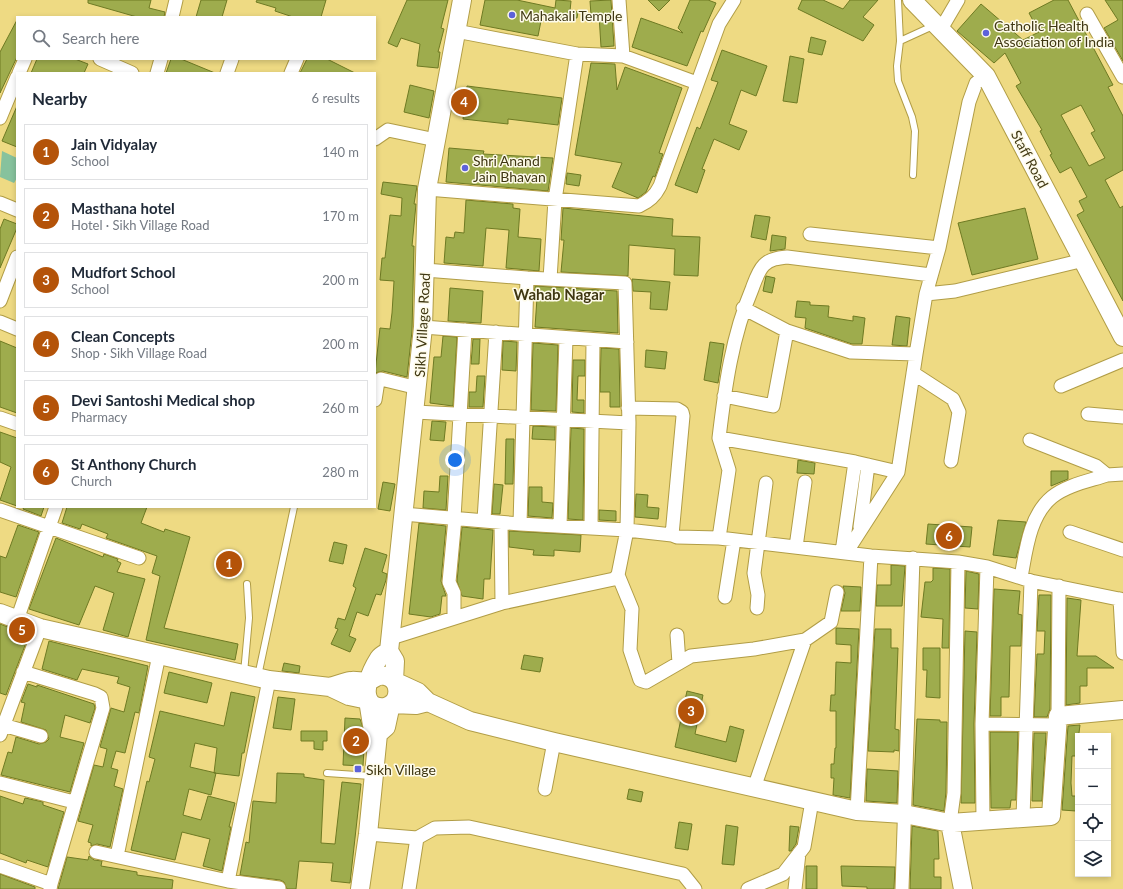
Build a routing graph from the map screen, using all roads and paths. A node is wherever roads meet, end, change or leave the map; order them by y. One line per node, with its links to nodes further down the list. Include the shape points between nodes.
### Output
1 (176, 0): 9 (street)
2 (462, 0): 11 (main road, Sikh Village Road)
3 (619, 0): 14 (street)
4 (898, 0): 12 (lane)
5 (912, 0): 10 (main road, Staff Road)
6 (958, 0): 10 (street)
7 (728, 2): 28 (street)
8 (1087, 14): 26 (street)
9 (172, 16)
10 (939, 27): 12 (lane); 25 (main road, Staff Road)
11 (456, 31): 13 (street); 31 (main road, Sikh Village Road)
12 (900, 42): 32 (lane, via 896,66 898,81 912,117)
13 (576, 54): 14 (street); 34 (street)
14 (623, 56): 28 (street)
15 (25, 60): 20 (street)
16 (102, 60): 21 (street)
17 (161, 60): 22 (street)
18 (232, 60): 23 (street)
19 (298, 60): 24 (street)
20 (19, 72)
21 (130, 72)
22 (157, 72)
23 (226, 72)
24 (292, 72)
25 (986, 76): 38 (street, via 976,83 969,102); 40 (main road, Staff Road)
26 (1123, 77)
27 (16, 79): 29 (street)
28 (697, 83): 34 (street, via 660,186 649,201 639,206)
29 (0, 118)
30 (376, 138): 31 (street, via 388,130)
31 (436, 140): 33 (main road, Sikh Village Road)
32 (913, 175)
33 (427, 189): 34 (street); 41 (main road, Sikh Village Road)
34 (555, 200): 44 (street)
35 (0, 204): 36 (street)
36 (16, 210)
37 (810, 234): 38 (street)
38 (939, 248): 42 (street)
39 (16, 260): 46 (street)
40 (1084, 260): 45 (street, via 955,291); 55 (main road, Staff Road)
41 (425, 270): 43 (street); 49 (main road, Sikh Village Road)
42 (931, 275): 45 (street); 47 (street, via 786,257 775,258 759,271)
43 (527, 278): 44 (street); 54 (street)
44 (550, 279): 58 (street, via 625,283)
45 (926, 294): 59 (street)
46 (0, 301)
47 (744, 308): 52 (street); 65 (street, via 734,340)
48 (0, 322): 50 (street)
49 (423, 327): 51 (street); 63 (main road, Sikh Village Road)
50 (16, 329)
51 (465, 330): 53 (street); 68 (street)
52 (787, 331): 59 (street, via 851,352); 65 (street, via 773,406)
53 (496, 332): 54 (street); 70 (street)
54 (526, 335): 56 (street); 73 (street)
55 (1123, 337)
56 (566, 338): 57 (street); 74 (street)
57 (593, 340): 58 (street); 75 (street)
58 (627, 342): 66 (street)
59 (916, 354): 61 (street)
60 (1123, 360): 62 (street)
61 (913, 373): 80 (street, via 953,399 957,405 959,412); 82 (street)
62 (1061, 386)
63 (418, 388): 64 (street, via 381,379 378,381); 67 (main road, Sikh Village Road)
64 (376, 394)
65 (724, 396): 78 (street)
66 (628, 408): 76 (street); 101 (street, via 677,409 682,412)
67 (415, 412): 68 (street); 90 (main road, Sikh Village Road)
68 (460, 414): 70 (street); 91 (street)
69 (1088, 414): 71 (street)
70 (490, 416): 73 (street); 92 (street)
71 (1123, 417)
72 (0, 418): 77 (street)
73 (523, 418): 74 (street); 94 (street)
74 (563, 420): 75 (street); 96 (street)
75 (592, 421): 76 (street); 97 (street)
76 (629, 423): 99 (street)
77 (16, 424)
78 (719, 438): 81 (street); 102 (street, via 729,470)
79 (1030, 440): 84 (street, via 1096,466)
80 (951, 461)
81 (862, 464): 82 (street); 98 (street); 107 (street)
82 (898, 472): 98 (street)
83 (1123, 474): 84 (street)
84 (1107, 475): 114 (street, via 1071,487 1052,498 1038,514 1028,540)
85 (805, 482): 105 (street)
86 (766, 483): 104 (street)
87 (56, 508): 95 (street)
88 (294, 508): 133 (lane)
89 (0, 510): 95 (street)
90 (403, 514): 91 (street); 128 (main road, Sikh Village Road)
91 (454, 518): 92 (street); 123 (street, via 449,582 454,593)
92 (484, 520): 93 (street)
93 (501, 522): 94 (street); 120 (street)
94 (520, 524): 96 (street)
95 (49, 526): 109 (street); 124 (street)
96 (560, 526): 97 (street)
97 (591, 528): 99 (street)
98 (860, 529): 107 (street)
99 (627, 530): 101 (street); 113 (street)
100 (1070, 532): 106 (street)
101 (672, 535): 102 (street)
102 (719, 538): 103 (street)
103 (734, 540): 104 (street); 118 (street)
104 (758, 543): 105 (street); 121 (street, via 754,573 758,595)
105 (796, 547): 107 (street)
106 (1123, 550)
107 (844, 553): 108 (street)
108 (870, 556): 110 (street); 156 (street)
109 (139, 558)
110 (913, 558): 111 (street); 157 (street)
111 (958, 562): 112 (street); 160 (street, via 954,793)
112 (987, 567): 114 (street); 143 (street)
113 (618, 575): 120 (street, via 614,579); 131 (street, via 632,609 630,650 640,680 646,682)
114 (1026, 579): 116 (street); 144 (street)
115 (247, 584): 133 (lane)
116 (1059, 586): 119 (street); 142 (street)
117 (837, 592): 127 (street, via 831,622)
118 (725, 597)
119 (1121, 600): 129 (street)
120 (502, 603): 123 (street)
121 (757, 608)
122 (0, 613): 124 (main road)
123 (454, 618): 128 (street)
124 (17, 620): 125 (main road)
125 (40, 628): 130 (main road); 132 (street)
126 (677, 635): 131 (street)
127 (805, 640): 131 (street, via 754,650 691,656); 152 (street)
128 (390, 644): 134 (main road, via 380,657); 135 (main road, via 395,661)
129 (1123, 653)
130 (159, 654): 133 (main road); 165 (street)
131 (679, 663)
132 (23, 672): 138 (street); 155 (street, via 101,697 103,708)
133 (257, 677): 136 (main road); 167 (street)
134 (369, 681): 135 (main road, via 381,675); 136 (main road, via 350,681); 137 (main road, via 366,690)
135 (394, 681): 139 (main road, via 418,692); 140 (main road, via 398,691)
136 (330, 688): 137 (main road)
137 (368, 700): 140 (main road, via 376,706 386,707); 146 (main road, via 372,725)
138 (5, 702): 145 (street)
139 (428, 702): 140 (main road, via 416,705); 148 (main road, via 470,721)
140 (391, 704): 146 (main road, via 386,727)
141 (1123, 710): 142 (main road)
142 (1057, 720): 144 (street); 158 (main road, via 1051,816)
143 (982, 724): 144 (street); 159 (street)
144 (1026, 724): 158 (street)
145 (1, 730): 147 (street)
146 (378, 734): 150 (main road)
147 (41, 736)
148 (554, 742): 152 (main road); 153 (street)
149 (327, 773): 150 (lane)
150 (373, 777): 161 (main road)
151 (0, 783): 155 (street)
152 (754, 788): 154 (main road)
153 (545, 790)
154 (812, 801): 156 (main road); 164 (street, via 804,847)
155 (74, 802): 168 (street)
156 (857, 811): 157 (main road)
157 (904, 814): 160 (main road); 175 (street)
158 (1023, 818): 159 (main road)
159 (983, 821): 160 (main road)
160 (950, 823): 176 (main road)
161 (368, 834): 162 (street); 170 (main road)
162 (417, 838): 171 (street); 172 (street, via 435,828 470,827 683,874)
163 (96, 852): 165 (street)
164 (799, 853): 173 (street, via 783,874); 174 (street)
165 (117, 856): 167 (street)
166 (0, 866): 168 (street)
167 (228, 881): 169 (street)
168 (50, 887)
169 (279, 888)
170 (360, 889)
171 (409, 889)
172 (695, 889)
173 (748, 889)
174 (795, 889)
175 (902, 889)
176 (963, 889)

